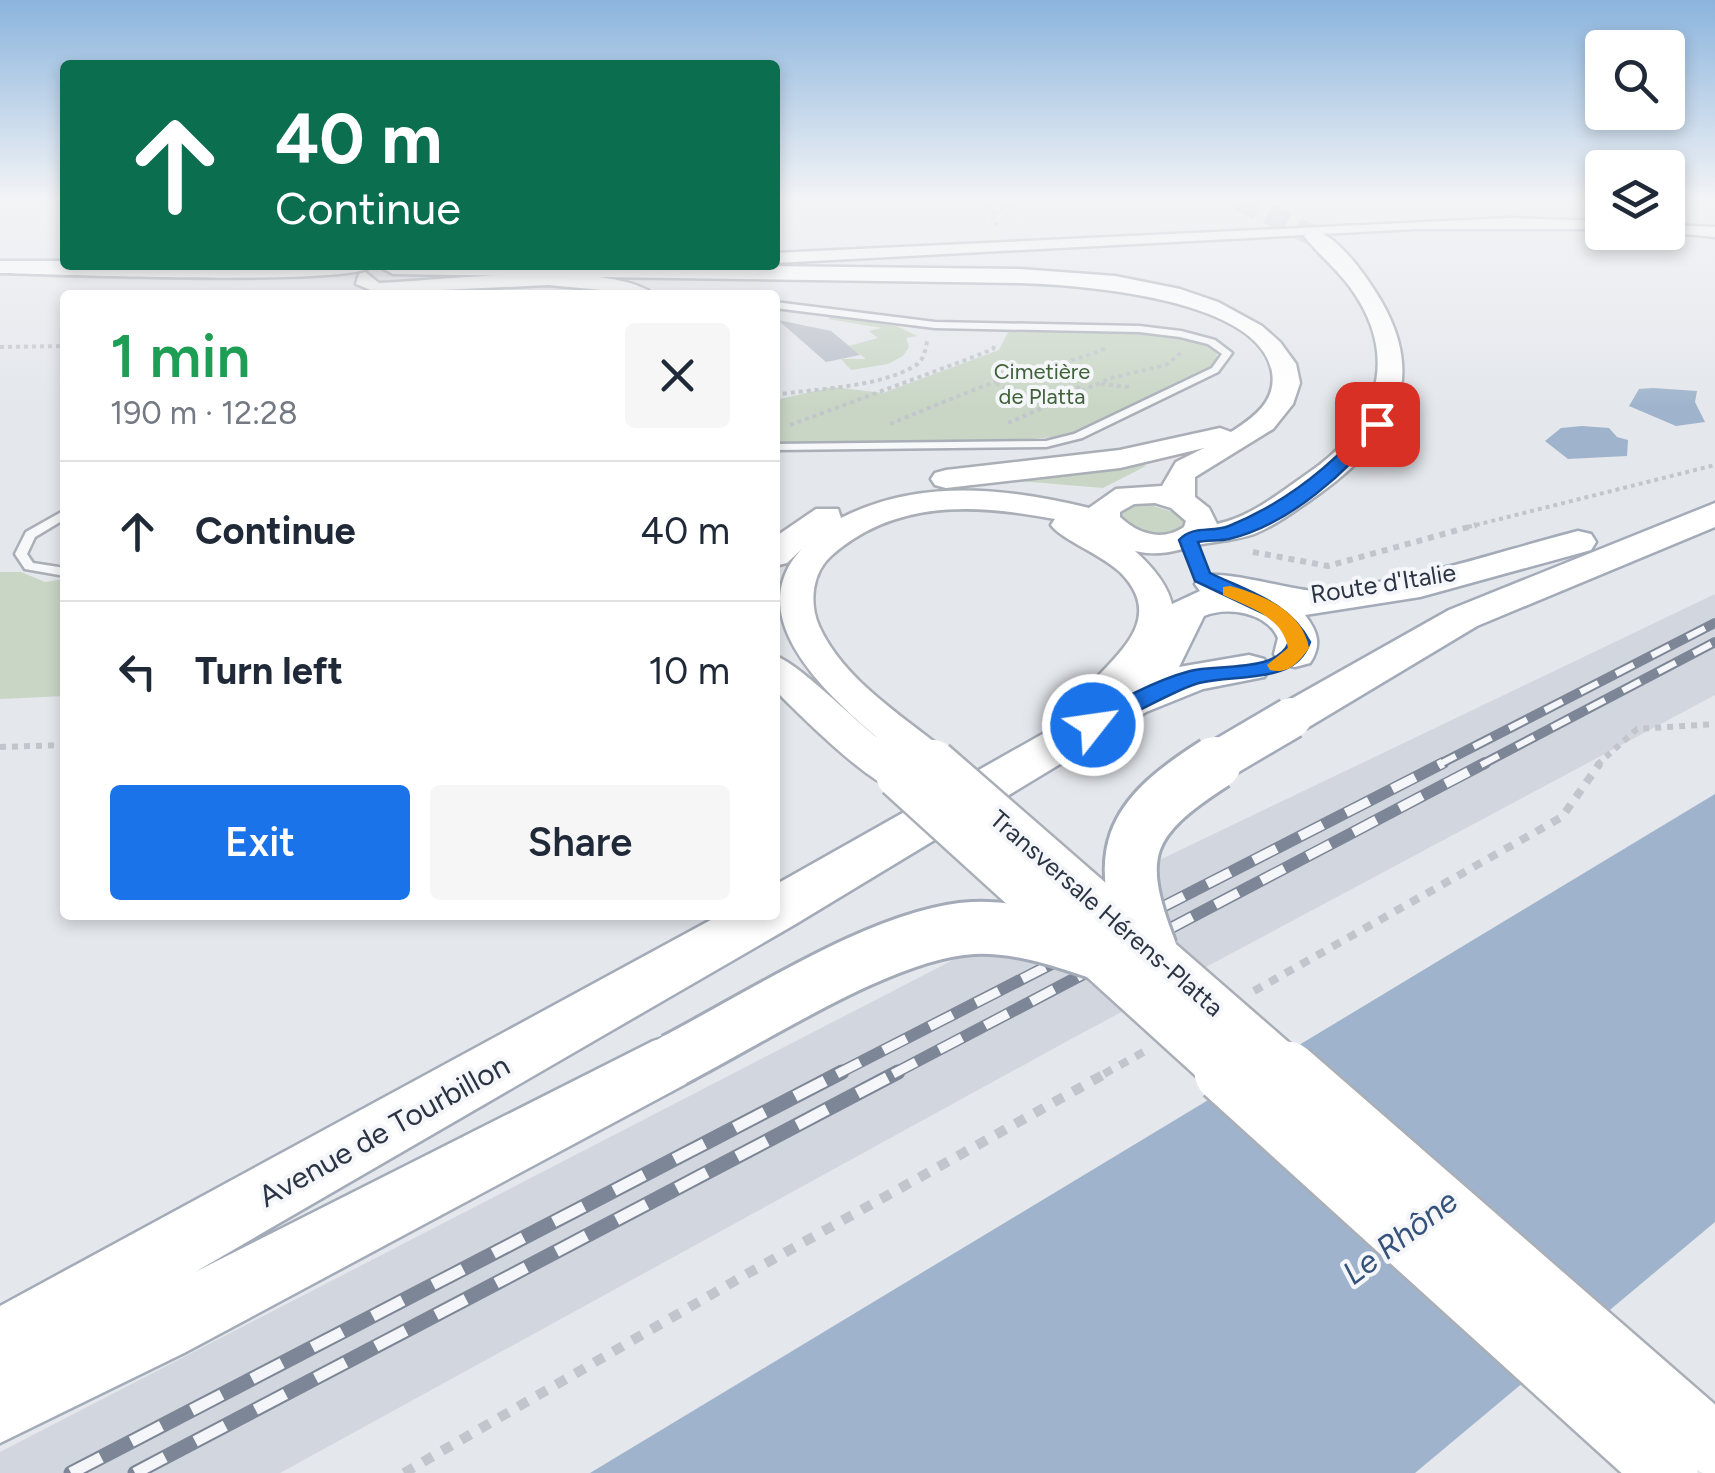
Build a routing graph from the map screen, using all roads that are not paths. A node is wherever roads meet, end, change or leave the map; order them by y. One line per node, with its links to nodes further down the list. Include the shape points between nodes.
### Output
1 (1349, 269): 14 (street, via 1382,317 1392,354 1390,392 1377,424 1348,458 1276,512 1226,534)
2 (319, 270): 3 (street)
3 (375, 272): 4 (street, via 594,281); 6 (street, via 1020,276 1137,286 1220,311 1273,349 1284,370 1285,393)
4 (628, 290)
5 (780, 307): 8 (lane, via 903,322 1172,334 1220,343 1227,353 1224,363 1078,436 1046,444)
6 (1253, 428): 7 (street); 9 (street)
7 (1226, 446): 11 (street, via 1154,470); 14 (street, via 1177,479)
8 (780, 447)
9 (887, 501): 11 (street, Transversale Hérens-Platta, via 972,499); 15 (street, Transversale Hérens-Platta, via 838,510); 26 (street, via 1024,512 1079,530 1133,564 1154,600 1150,641); 27 (street, Transversale Hérens-Platta, via 840,530 806,563 796,588 800,625 824,663)
10 (1715, 504): 16 (main road, Route d'Italie)
11 (1117, 514): 14 (street, via 1159,544); 14 (street, via 1147,493); 21 (street, via 1161,576)
12 (1715, 514): 30 (main road, bridge, via 1463,618 1167,797 1136,830 1128,854 1132,910)
13 (60, 517): 17 (lane, via 30,535 21,554 29,566)
14 (1190, 524): 18 (street, via 1196,568)
15 (780, 551)
16 (1492, 565): 18 (main road, Route d'Italie, via 1318,596 1264,596); 19 (main road, Route d'Italie)
17 (60, 571)
18 (1214, 584): 20 (street)
19 (1380, 596): 20 (main road, Route d'Italie); 22 (main road, Route d'Italie, via 1345,613)
20 (1256, 604): 21 (main road, Route d'Italie, via 1208,600 1191,607); 22 (main road, via 1295,629)
21 (1181, 622): 23 (main road, via 1186,641 1201,654); 25 (main road)
22 (1295, 654): 23 (main road, via 1275,666)
23 (1249, 668): 25 (main road, via 1194,676)
24 (780, 673): 27 (street, Transversale Hérens-Platta, via 829,722)
25 (1132, 702): 26 (main road)
26 (1068, 740): 28 (main road)
27 (914, 767): 30 (street, Transversale Hérens-Platta, bridge)
28 (780, 907)
29 (757, 920): 31 (main road, Avenue de Tourbillon)
30 (1126, 953): 32 (main road, bridge, via 1007,930 926,934); 33 (street, Transversale Hérens-Platta, bridge); 34 (street, Transversale Hérens-Platta, bridge)
31 (0, 1345)
32 (0, 1406)
33 (1715, 1444)
34 (1666, 1473)

